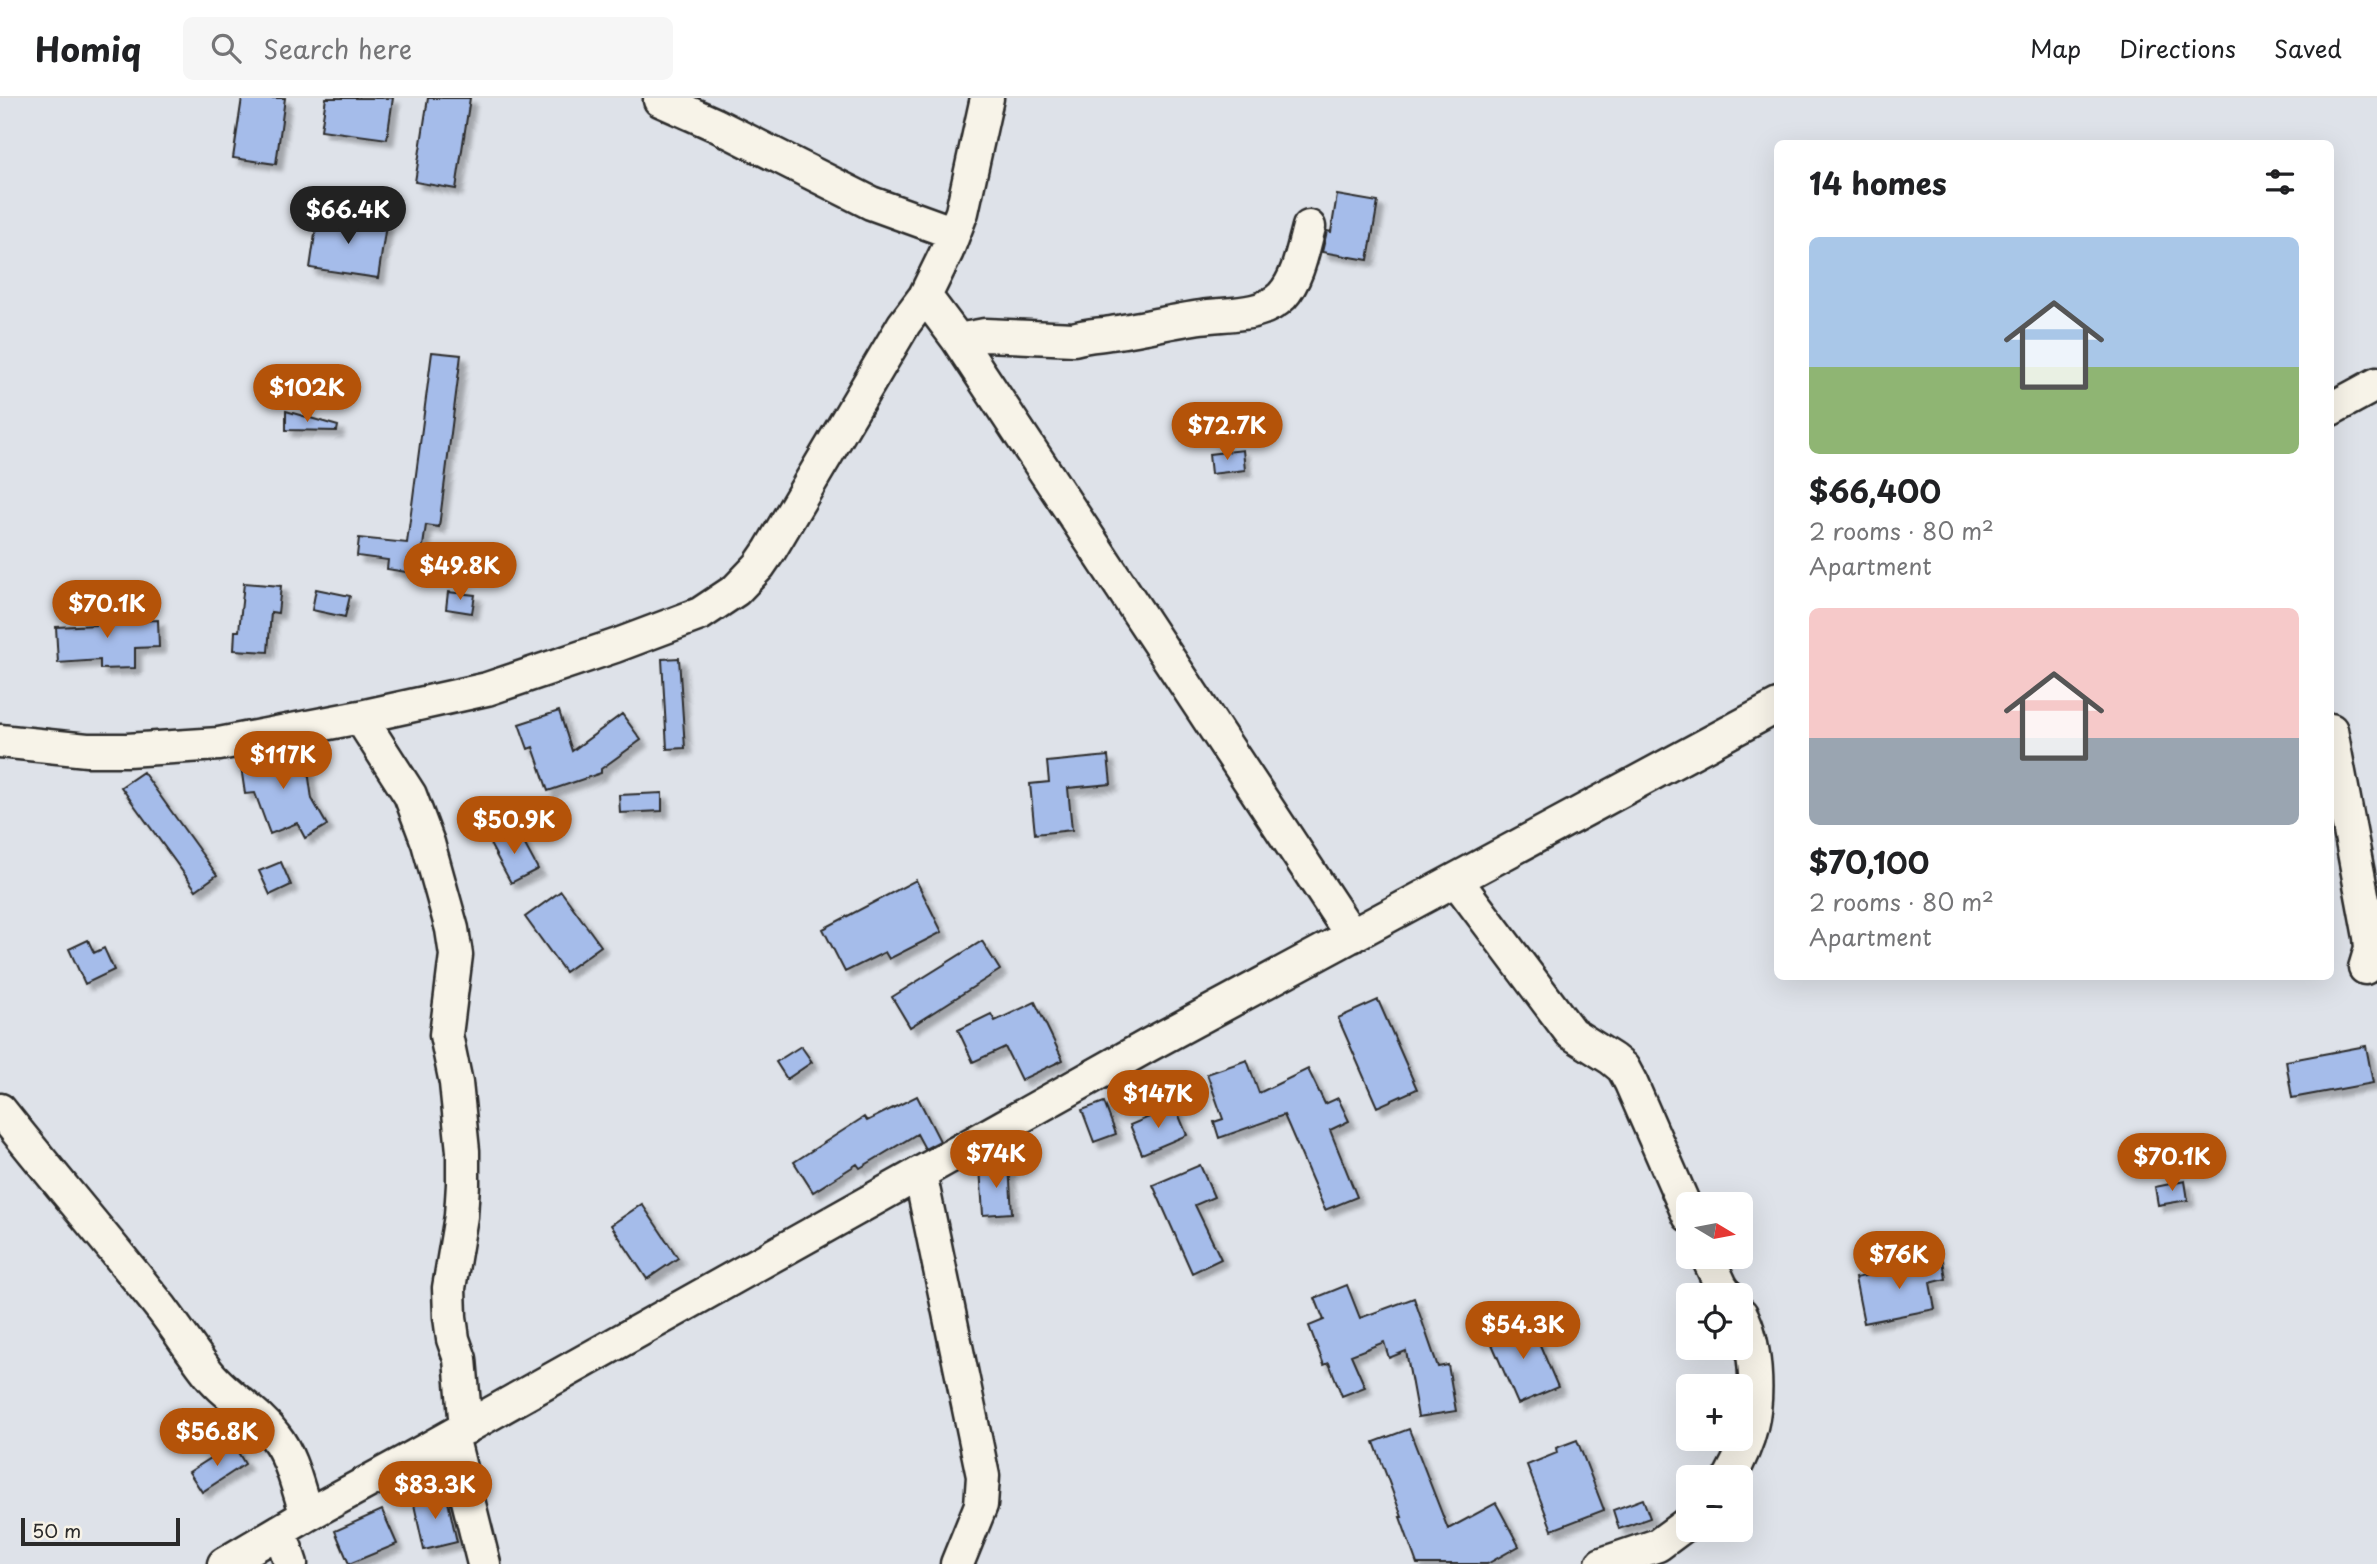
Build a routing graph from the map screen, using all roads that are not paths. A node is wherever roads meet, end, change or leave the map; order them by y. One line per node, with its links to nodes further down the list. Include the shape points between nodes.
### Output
1 (987, 98): 4 (street)
2 (660, 100): 4 (street, via 872,203)
3 (1309, 227): 6 (street, via 1299,265 1283,295 1258,310 1074,339 985,335)
4 (954, 233): 5 (street)
5 (925, 296): 6 (street); 10 (street, via 769,550 736,590 700,614 615,646 487,689)
6 (958, 340): 14 (street)
7 (2377, 384): 8 (street)
8 (2334, 407)
9 (1774, 708): 13 (street)
10 (360, 717): 11 (street, via 219,744 164,748 87,750); 20 (street, via 410,795 428,843 456,955 446,1035 463,1151 461,1216 449,1288 453,1339 460,1359)
11 (0, 741)
12 (2334, 746): 15 (street, via 2370,937)
13 (1456, 880): 14 (street); 18 (street, via 1571,1033 1623,1068)
14 (1352, 936): 17 (street)
15 (2365, 968)
16 (0, 1110): 22 (street, via 207,1371 276,1436 285,1453)
17 (920, 1173): 20 (street); 27 (street, via 983,1476 981,1505)
18 (1679, 1192)
19 (1753, 1355): 21 (street, via 1752,1426)
20 (459, 1432): 22 (street); 26 (street)
21 (1735, 1465)
22 (293, 1523): 24 (street); 25 (street)
23 (1676, 1532): 28 (street, via 1658,1545)
24 (224, 1564)
25 (291, 1564)
26 (484, 1564)
27 (957, 1564)
28 (1602, 1564)

